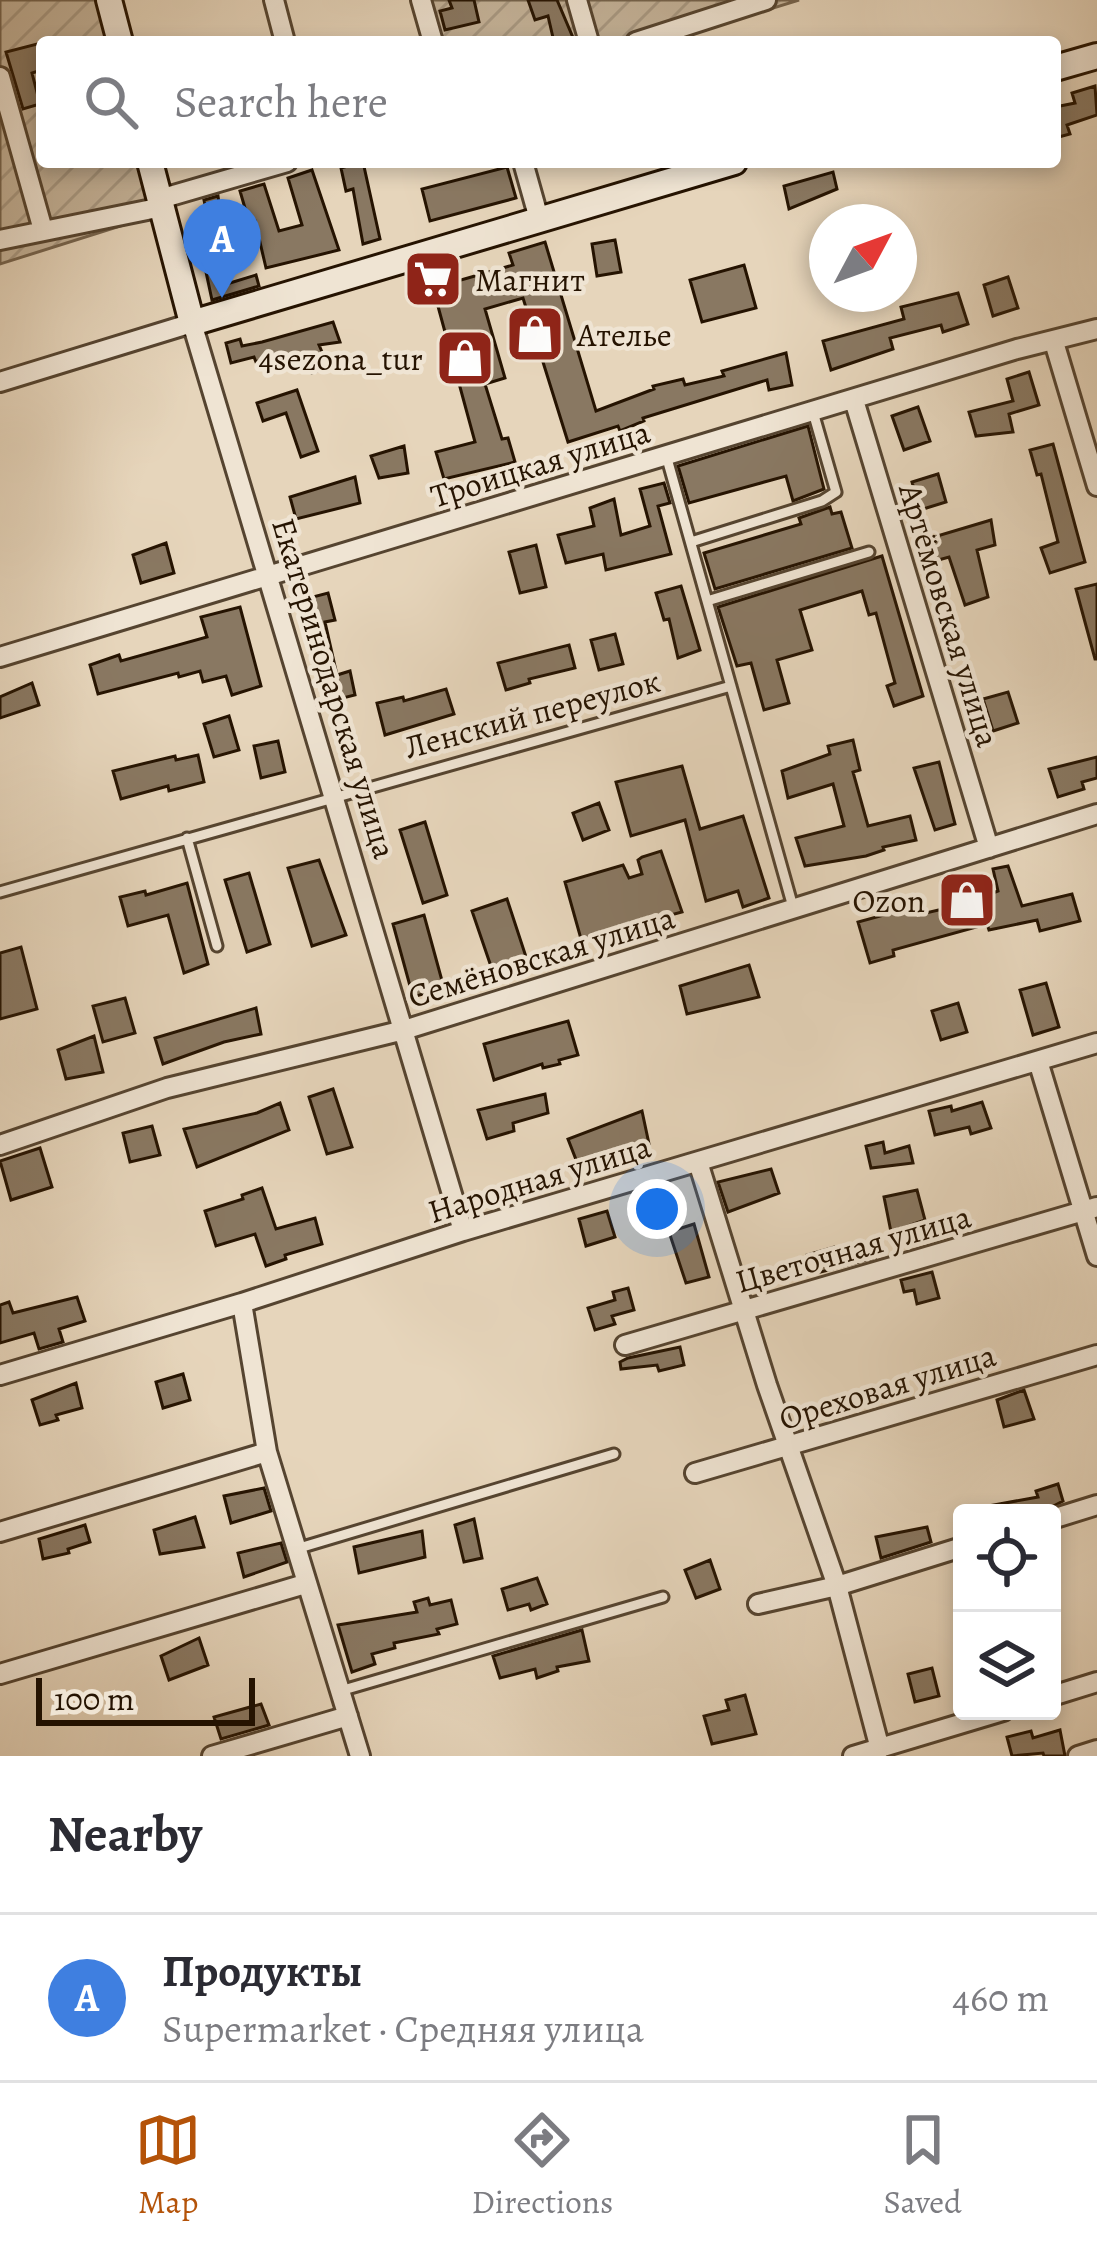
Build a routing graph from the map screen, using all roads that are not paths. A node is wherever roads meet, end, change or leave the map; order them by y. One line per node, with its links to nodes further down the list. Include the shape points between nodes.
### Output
1 (110, 0): 7 (street)
2 (274, 0): 8 (street)
3 (421, 0): 9 (street)
4 (577, 0): 10 (street)
5 (766, 0): 6 (street)
6 (728, 6): 11 (street)
7 (119, 36)
8 (284, 36)
9 (431, 36)
10 (587, 36)
11 (651, 36)
12 (1097, 56): 13 (street)
13 (1061, 66)
14 (0, 77): 21 (street)
15 (152, 168): 19 (street, Екатеринодарская улица)
16 (269, 168): 19 (street)
17 (525, 168): 20 (street)
18 (713, 168): 20 (street)
19 (161, 203): 21 (street); 23 (street, Екатеринодарская улица)
20 (538, 219): 23 (street)
21 (43, 230): 22 (street)
22 (0, 240)
23 (192, 323): 26 (street); 33 (street, Екатеринодарская улица)
24 (1097, 329): 25 (street, Троицкая улица)
25 (1054, 342): 27 (street, Троицкая улица); 30 (street)
26 (0, 382)
27 (854, 400): 28 (street, Троицкая улица); 40 (street, Артёмовская улица)
28 (813, 412): 29 (street, Троицкая улица); 31 (lane, via 836,492)
29 (666, 455): 31 (lane); 33 (street, Троицкая улица)
30 (1097, 487)
31 (691, 542): 34 (lane)
32 (869, 552): 34 (lane)
33 (267, 579): 35 (street, Троицкая улица); 37 (street, Екатеринодарская улица)
34 (707, 601): 36 (lane)
35 (0, 657)
36 (731, 686): 37 (lane, Ленский переулок); 42 (lane)
37 (332, 796): 39 (lane, Ленский переулок); 44 (street, Екатеринодарская улица)
38 (1097, 814): 40 (street, Семёновская улица)
39 (188, 838): 41 (lane, Ленский переулок); 43 (lane)
40 (989, 848): 42 (street, Семёновская улица)
41 (0, 892)
42 (794, 908): 44 (street, Семёновская улица)
43 (217, 946)
44 (404, 1030): 47 (street, Семёновская улица, via 167,1088); 50 (street, Екатеринодарская улица)
45 (1097, 1043): 46 (street, Народная улица)
46 (1038, 1061): 48 (street, Народная улица); 49 (street)
47 (0, 1144)
48 (698, 1162): 50 (street, Народная улица); 53 (street)
49 (1090, 1209): 51 (street); 53 (street, Цветочная улица)
50 (463, 1231): 52 (street, Народная улица)
51 (1097, 1256)
52 (242, 1303): 56 (street, Народная улица); 58 (street)
53 (746, 1311): 54 (street, Цветочная улица); 57 (street)
54 (625, 1345)
55 (1097, 1354): 57 (street, Ореховая улица)
56 (0, 1375)
57 (789, 1447): 60 (street, Ореховая улица); 67 (street)
58 (267, 1452): 63 (street); 64 (street)
59 (614, 1454): 64 (lane)
60 (695, 1473)
61 (1097, 1505): 62 (street)
62 (1061, 1516)
63 (0, 1532)
64 (296, 1549): 66 (street)
65 (953, 1550): 67 (street)
66 (305, 1584): 70 (street); 72 (street)
67 (837, 1586): 69 (street); 76 (street)
68 (663, 1597): 72 (lane)
69 (758, 1604)
70 (0, 1675)
71 (1097, 1682): 73 (street)
72 (340, 1691): 74 (street)
73 (1061, 1693)
74 (348, 1716): 78 (street); 79 (street)
75 (974, 1720): 76 (street)
76 (880, 1749): 80 (street)
77 (1097, 1750): 81 (street)
78 (212, 1756)
79 (360, 1756)
80 (853, 1756)
81 (1078, 1756)

